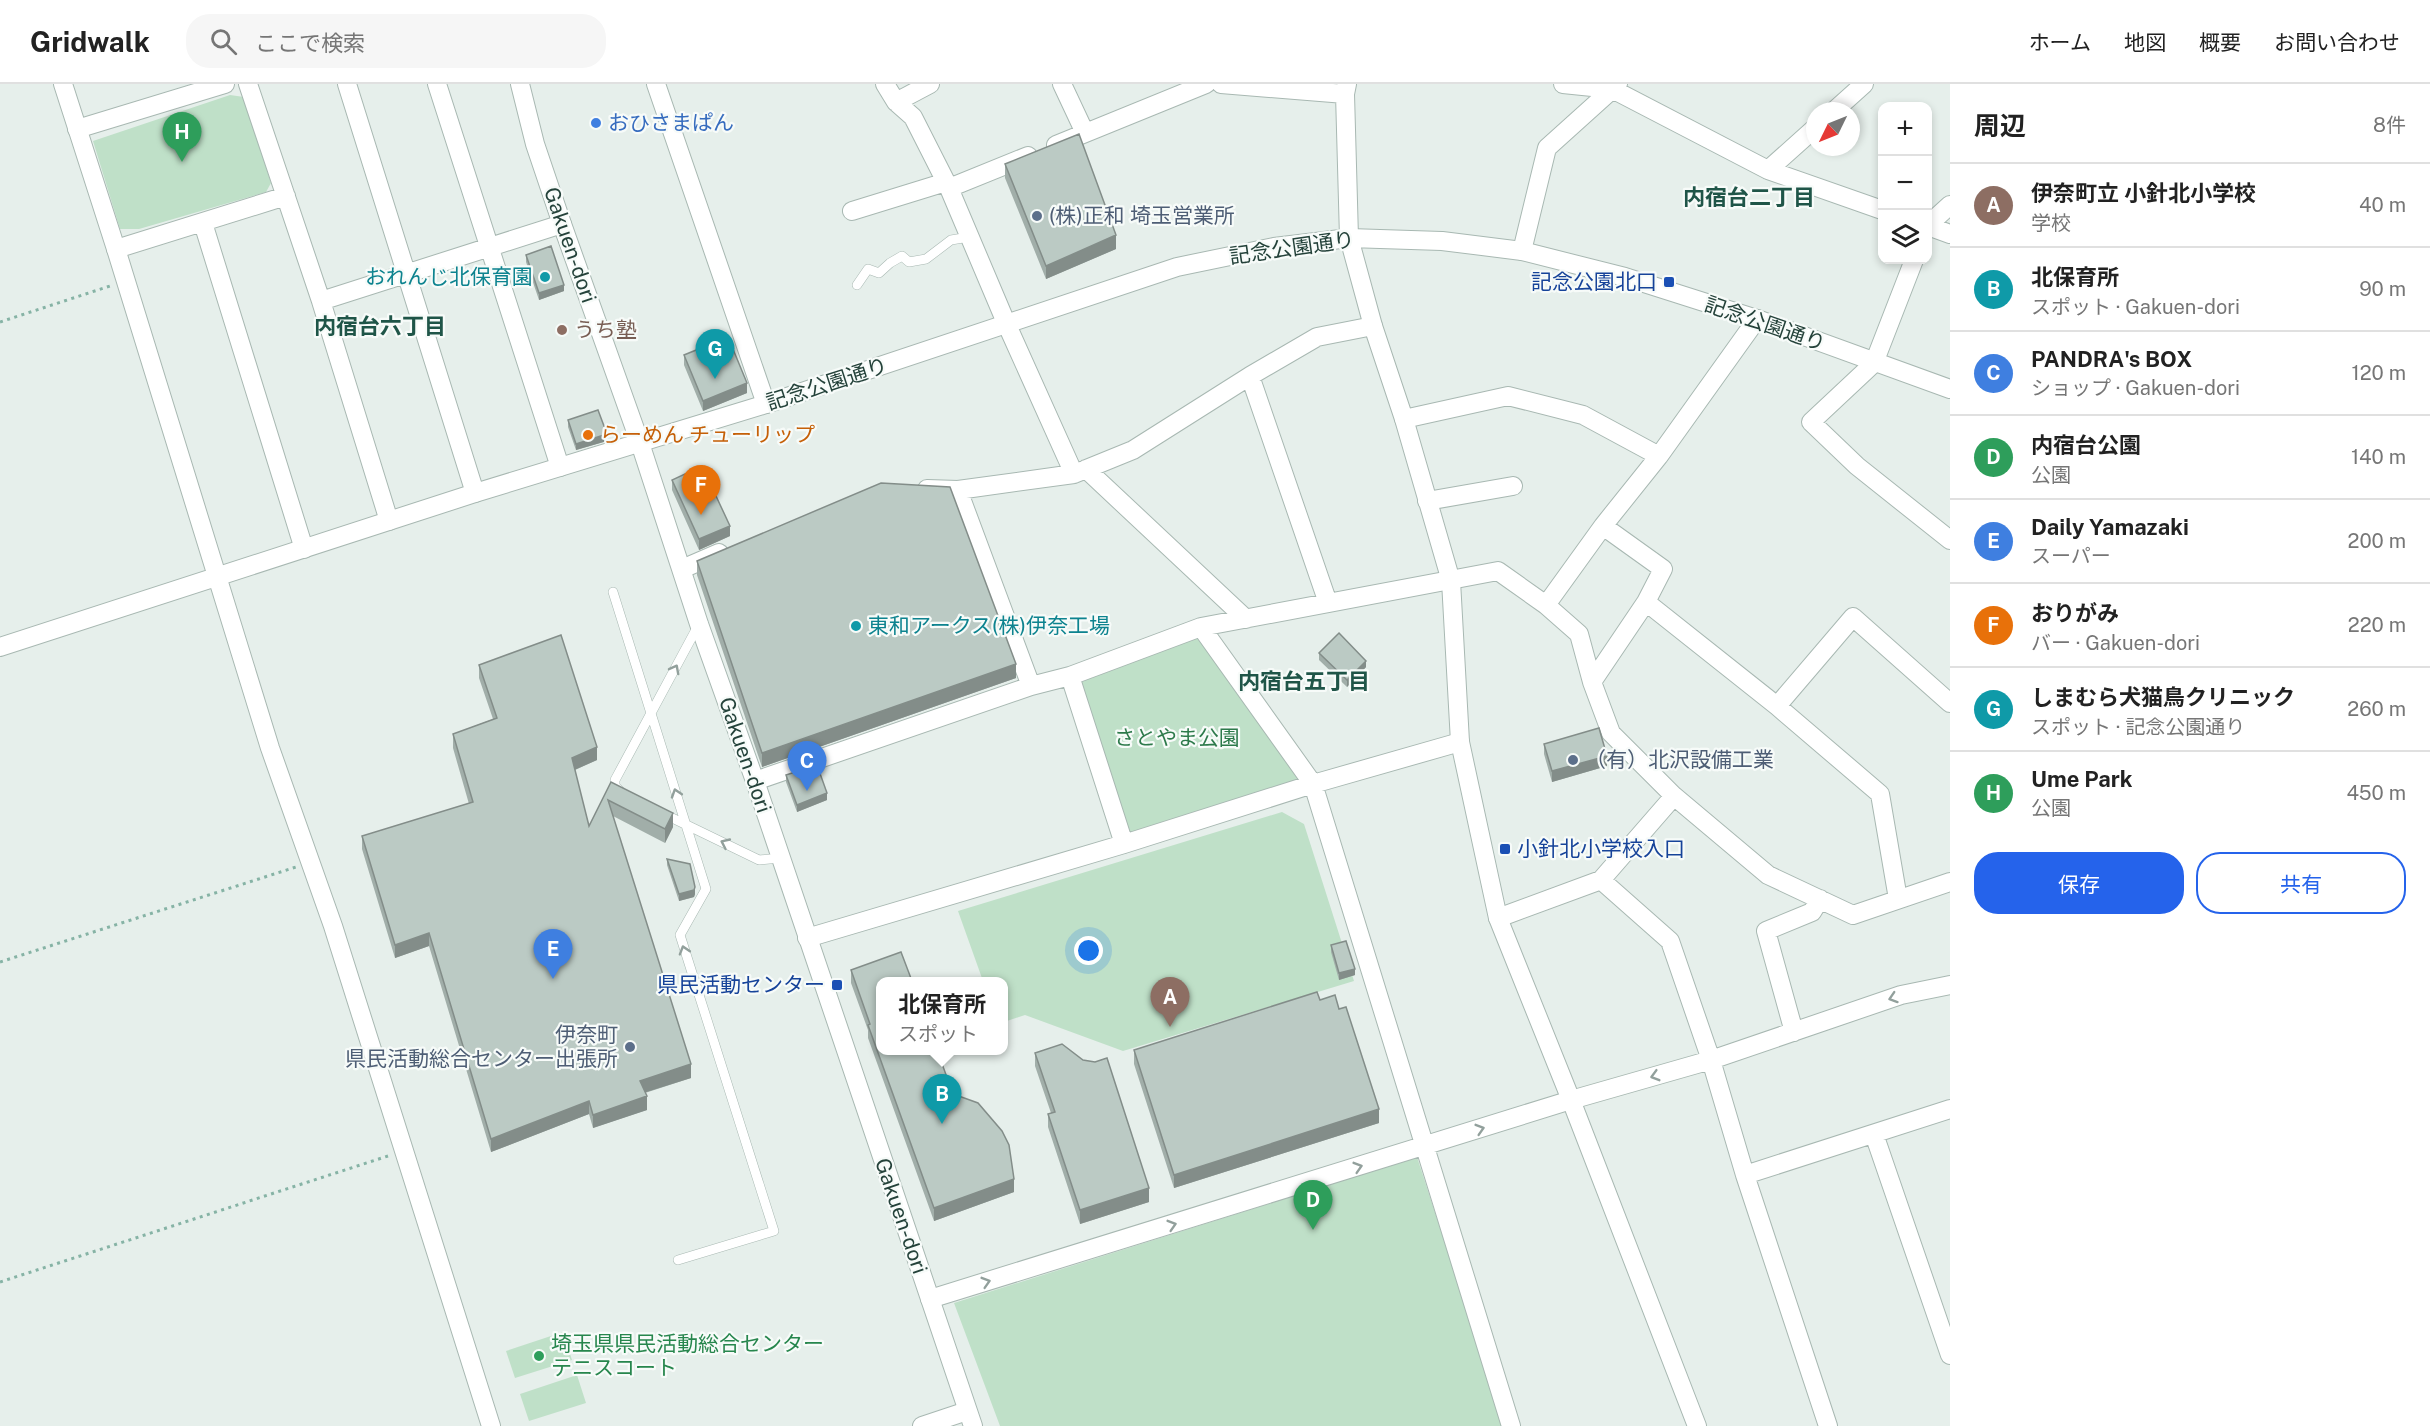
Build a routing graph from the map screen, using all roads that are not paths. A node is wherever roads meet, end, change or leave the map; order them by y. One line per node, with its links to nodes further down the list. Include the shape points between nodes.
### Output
1 (63, 84): 19 (street)
2 (225, 84): 19 (street)
3 (248, 84): 24 (street)
4 (347, 84): 39 (street)
5 (437, 84): 35 (street)
6 (520, 84): 30 (street, Gakuen-dori)
7 (656, 84): 48 (street)
8 (885, 84): 17 (street)
9 (930, 84): 17 (street)
10 (1062, 84): 20 (street)
11 (1206, 84): 20 (street)
12 (1221, 84): 16 (street)
13 (1563, 84): 15 (street)
14 (1864, 84): 18 (street)
15 (1615, 86): 22 (street); 37 (street, via 1547,148)
16 (1346, 89): 34 (street)
17 (896, 102): 23 (street, via 913,117)
18 (1844, 102)
19 (77, 129): 36 (street)
20 (1085, 133): 23 (street)
21 (1806, 136): 22 (street)
22 (1768, 170): 26 (street)
23 (947, 185): 27 (street); 33 (street)
24 (286, 196): 29 (street); 41 (street)
25 (1950, 205): 28 (street)
26 (1878, 209)
27 (852, 211)
28 (1932, 221)
29 (203, 223): 36 (street); 63 (street)
30 (562, 224): 35 (street); 50 (street, Gakuen-dori)
31 (1932, 227): 32 (street)
32 (1950, 234)
33 (969, 237): 40 (lane, via 951,240 926,259 909,262 902,256 879,273 868,269); 43 (street)
34 (1349, 238): 37 (street, 記念公園通り, via 1442,241); 43 (street, 記念公園通り, via 1274,247 1177,267); 44 (street)
35 (490, 247): 39 (street); 52 (street)
36 (116, 249): 65 (street)
37 (1522, 250): 42 (street, 記念公園通り, via 1625,277)
38 (1912, 264): 45 (street)
39 (408, 274): 41 (street); 57 (street)
40 (856, 285)
41 (321, 301): 59 (street)
42 (1757, 320): 45 (street, 記念公園通り); 51 (street)
43 (1007, 326): 48 (street, 記念公園通り); 53 (street)
44 (1373, 326): 46 (street, via 1317,337); 49 (street)
45 (1874, 363): 47 (street, 記念公園通り); 61 (street, via 1811,422 1857,466)
46 (1250, 376): 53 (street, via 1133,450); 69 (street)
47 (1950, 389)
48 (766, 404): 50 (street, 記念公園通り)
49 (1404, 419): 51 (street, via 1508,396 1583,415); 58 (street)
50 (640, 443): 52 (street, 記念公園通り); 64 (street, Gakuen-dori)
51 (1659, 456): 60 (street)
52 (560, 467): 57 (street, 記念公園通り)
53 (1080, 471): 56 (street); 71 (street)
54 (1513, 486): 58 (street)
55 (906, 488): 56 (street)
56 (958, 490): 77 (street)
57 (475, 493): 59 (street, 記念公園通り)
58 (1427, 501): 66 (street)
59 (389, 521): 63 (street, 記念公園通り)
60 (1604, 526): 68 (street, via 1663,569); 70 (street)
61 (1950, 540)
62 (737, 546): 64 (street)
63 (304, 549): 65 (street, 記念公園通り)
64 (682, 569): 72 (street, Gakuen-dori)
65 (217, 577): 74 (street, 記念公園通り); 109 (street)
66 (1451, 581): 69 (street); 70 (street, via 1498,571); 81 (street)
67 (613, 592): 80 (lane)
68 (1646, 602): 76 (street); 79 (street)
69 (1328, 603): 71 (street)
70 (1546, 605): 76 (street, via 1579,634)
71 (1246, 619): 73 (street)
72 (699, 624): 80 (lane, one-way to 72); 82 (street, Gakuen-dori)
73 (1201, 627): 75 (street); 83 (street)
74 (0, 647)
75 (1070, 676): 77 (street); 88 (street)
76 (1592, 682): 84 (street, via 1611,733)
77 (1032, 686): 82 (street)
78 (1950, 703): 79 (street, via 1852,617)
79 (1777, 706): 93 (street, via 1880,794)
80 (651, 714): 85 (lane, via 615,780 620,793); 87 (lane, one-way to 80)
81 (1460, 742): 83 (street); 94 (street)
82 (755, 782): 89 (street, Gakuen-dori)
83 (1313, 784): 88 (street); 102 (street)
84 (1674, 796): 90 (street); 92 (street, via 1768,875)
85 (630, 797)
86 (658, 812): 87 (lane)
87 (687, 825): 89 (lane, one-way to 87, via 759,860); 104 (lane, one-way to 87, via 774,1231 680,935 706,889)
88 (1124, 844): 95 (street)
89 (780, 858): 95 (street, Gakuen-dori)
90 (1601, 880): 94 (street); 98 (street, via 1670,941)
91 (1950, 882): 93 (street)
92 (1820, 899): 93 (street, via 1853,915); 97 (street, via 1812,912 1766,931)
93 (1898, 899)
94 (1497, 918): 99 (street)
95 (807, 938): 105 (street, Gakuen-dori)
96 (1950, 985): 97 (street, one-way to 97, via 1901,996)
97 (1794, 1032): 98 (street)
98 (1711, 1060): 99 (street, one-way to 99); 103 (street)
99 (1572, 1100): 102 (street, one-way to 99); 112 (street)
100 (1950, 1109): 101 (street)
101 (1874, 1134): 103 (street); 106 (street)
102 (1424, 1146): 105 (street, one-way to 102); 111 (street)
103 (1745, 1175): 113 (street)
104 (678, 1260)
105 (930, 1299): 108 (street, Gakuen-dori)
106 (1945, 1326): 107 (street)
107 (1950, 1355)
108 (970, 1419): 110 (street)
109 (491, 1426)
110 (922, 1426)
111 (1511, 1426)
112 (1696, 1426)
113 (1828, 1426)

